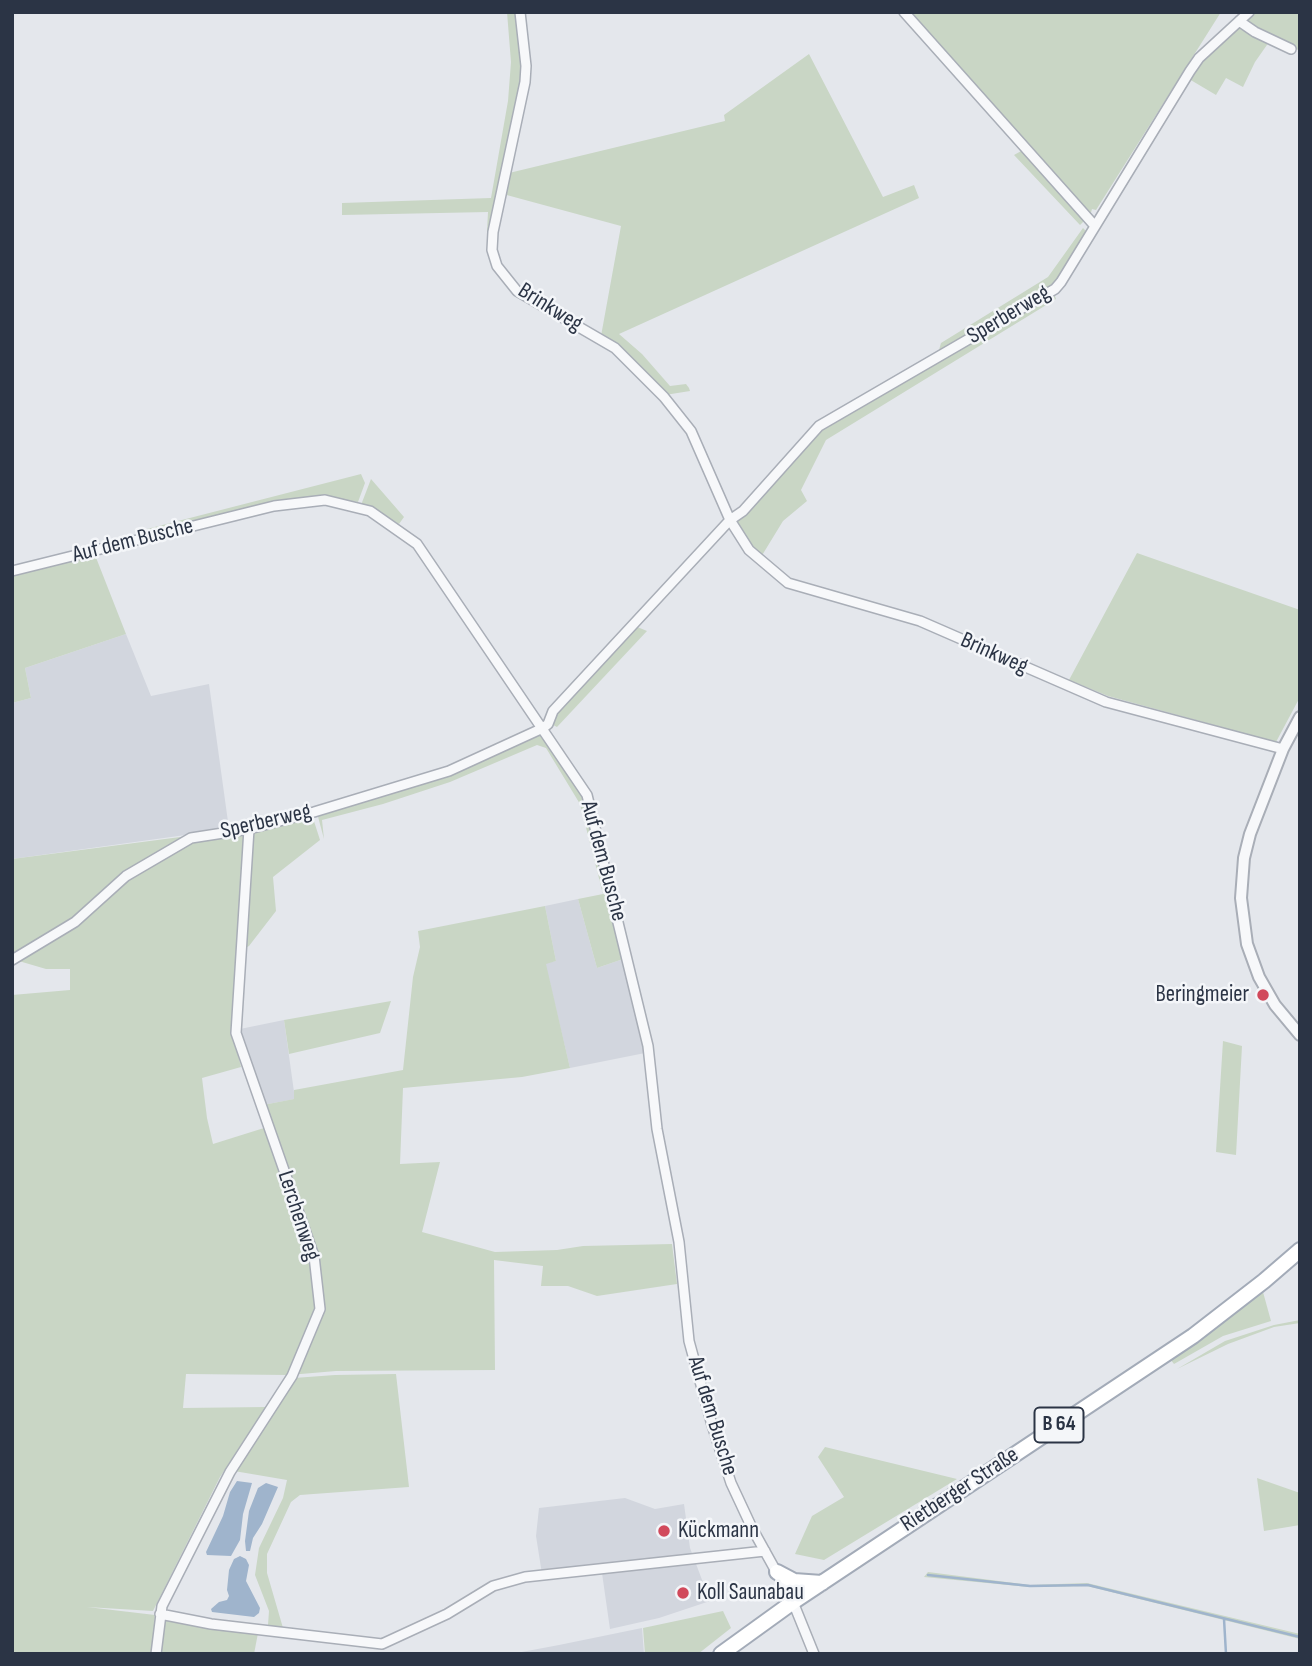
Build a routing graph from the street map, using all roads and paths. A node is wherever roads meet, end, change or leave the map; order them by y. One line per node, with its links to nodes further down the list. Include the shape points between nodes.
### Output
1 (520, 12): 7 (street, Brinkweg, via 525,82 493,232 497,266 517,291 615,348 664,397 691,431)
2 (904, 12): 6 (street)
3 (1249, 12): 4 (street, Sperberweg)
4 (1239, 21): 5 (street); 6 (street, Sperberweg, via 1195,64)
5 (1291, 49)
6 (1095, 226): 7 (street, Sperberweg, via 1055,289 818,426)
7 (730, 520): 9 (street); 13 (street, Brinkweg, via 749,550 788,583 920,621 1105,702)
8 (12, 571): 10 (street, Auf dem Busche, via 274,506 325,500 370,511 417,544)
9 (553, 711): 10 (street); 12 (street)
10 (535, 715): 12 (street, Auf dem Busche)
11 (1300, 717): 13 (street)
12 (543, 729): 14 (street, Sperberweg, via 449,771); 18 (street, Auf dem Busche, via 587,795 649,1046 689,1341 731,1483)
13 (1283, 749): 16 (street, via 1250,834 1241,898 1247,944 1259,977)
14 (249, 829): 15 (street, Sperberweg, via 191,838 126,876 75,922); 22 (street, Lerchenweg, via 236,1033 314,1256 320,1309 292,1376 230,1472)
15 (12, 960)
16 (1300, 1035)
17 (1300, 1250): 20 (main road, Rietberger Straße / B 64, via 1193,1335)
18 (765, 1551): 19 (street, Auf dem Busche); 22 (street, via 525,1577 493,1586 447,1614 382,1644)
19 (777, 1572): 20 (main road, via 794,1581); 21 (street, Auf dem Busche)
20 (822, 1583): 21 (main road, Rietberger Straße / B 64)
21 (793, 1602): 24 (main road, Rietberger Straße / B 64); 25 (street, Auf dem Busche)
22 (160, 1614): 23 (street, Lerchenweg)
23 (156, 1654)
24 (721, 1654)
25 (814, 1654)

